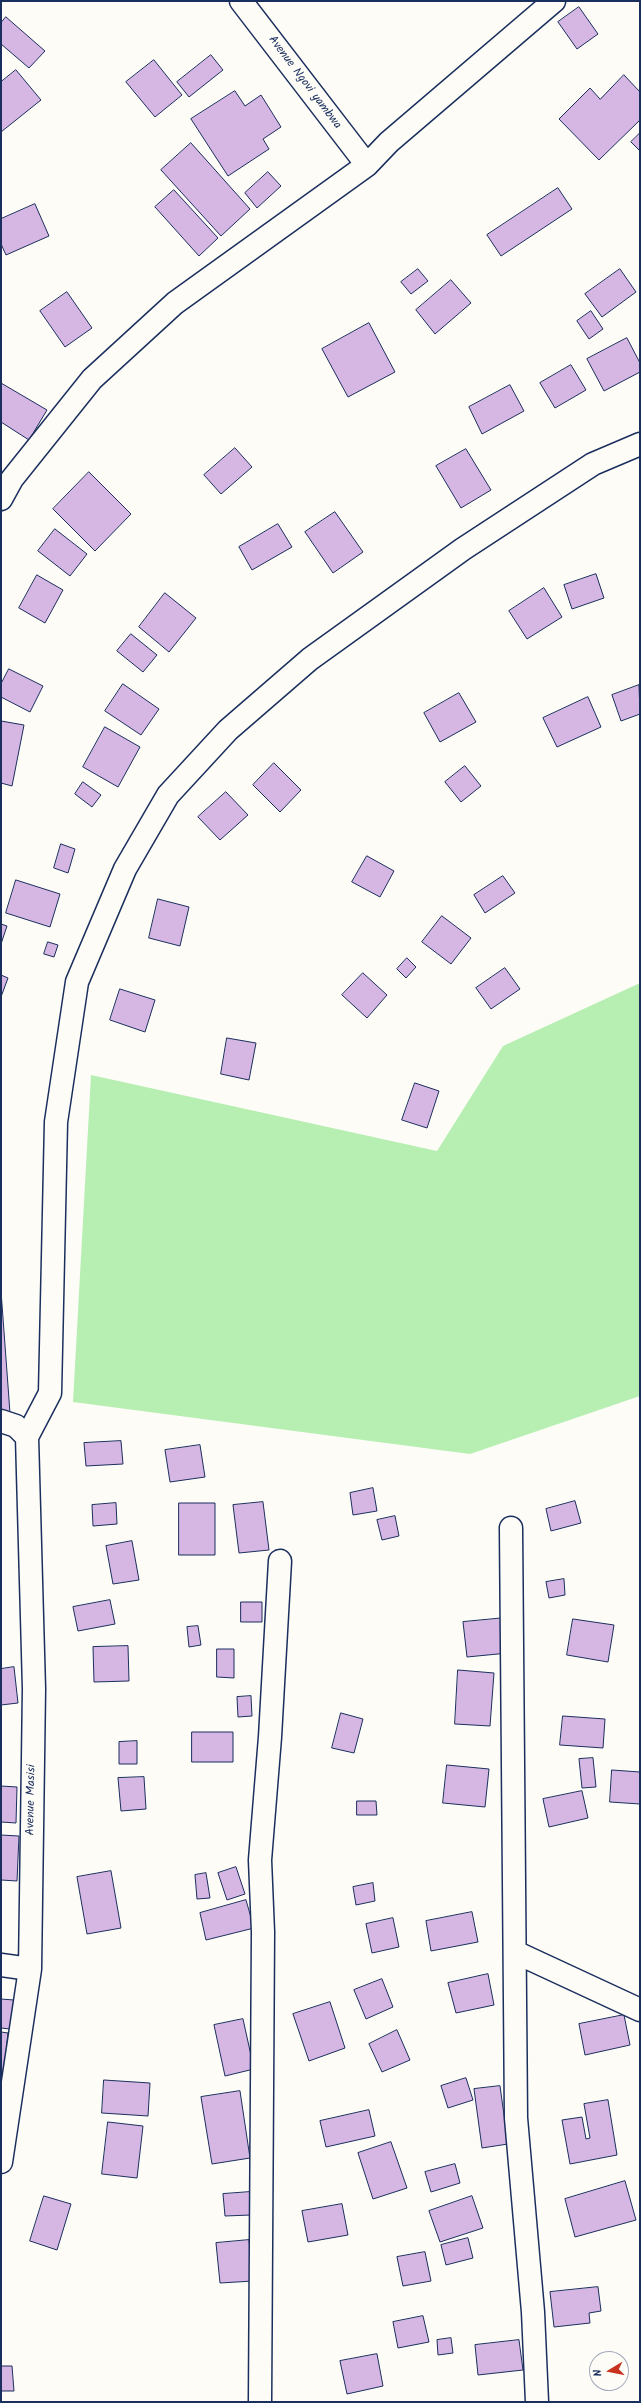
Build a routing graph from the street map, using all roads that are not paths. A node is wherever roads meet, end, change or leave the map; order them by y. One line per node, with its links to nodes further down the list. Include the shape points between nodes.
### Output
1 (241, 1): 3 (street, Avenue Ngovi yambwa)
2 (554, 1): 3 (street, via 390,142)
3 (367, 165): 5 (street, via 175,303 92,379 12,479)
4 (640, 444): 7 (street, via 593,464 463,549 310,659 228,730 168,795 125,869 77,982 56,1122 50,1393)
5 (1, 499)
6 (1, 1421): 7 (street, via 16,1426)
7 (27, 1437): 12 (street, Avenue Masisi, via 34,1690)
8 (511, 1528): 10 (street)
9 (280, 1561): 15 (street, via 260,1860 263,1932)
10 (515, 1952): 13 (street); 16 (street, via 516,2118 533,2312)
11 (1, 1965): 12 (street)
12 (30, 1969): 14 (street, Avenue Masisi)
13 (640, 2010)
14 (1, 2162)
15 (260, 2402)
16 (537, 2402)

